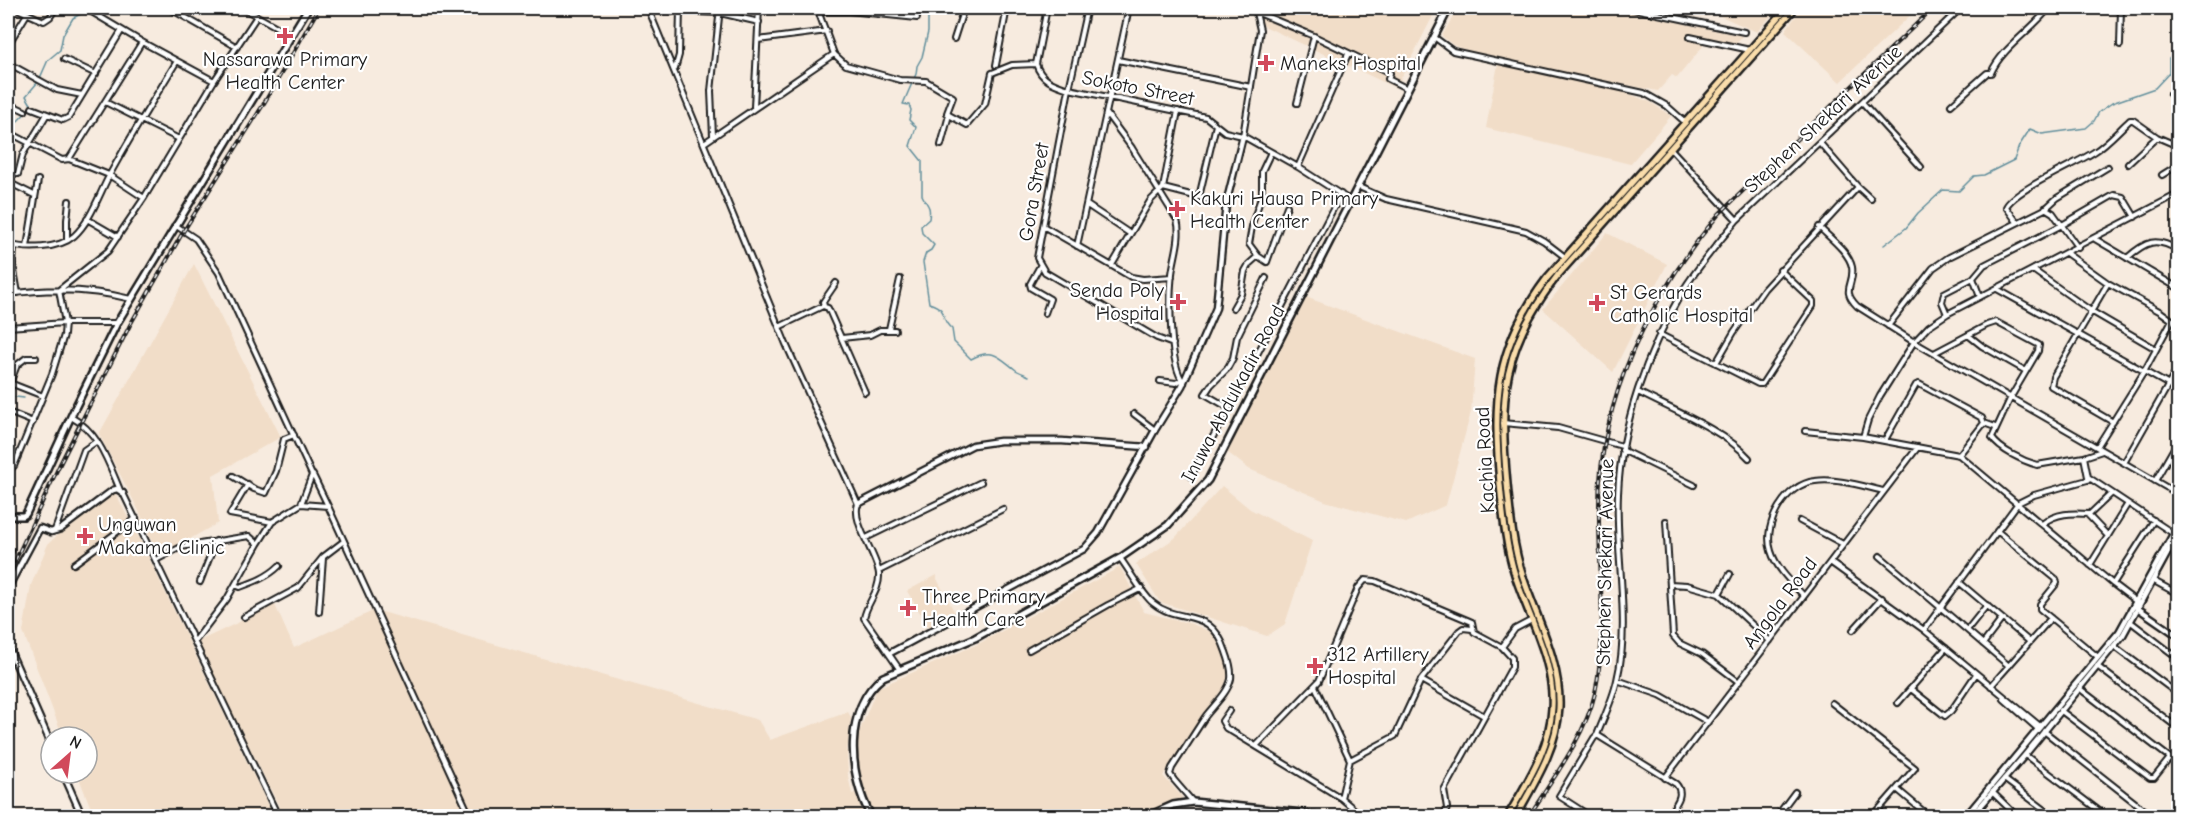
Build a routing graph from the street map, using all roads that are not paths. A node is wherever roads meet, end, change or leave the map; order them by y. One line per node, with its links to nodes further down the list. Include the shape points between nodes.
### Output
1 (15, 8): 26 (street)
2 (56, 8): 26 (street, via 44,21)
3 (85, 8): 30 (street)
4 (169, 8): 42 (street)
5 (242, 8): 27 (street)
6 (308, 8): 33 (main road)
7 (720, 8): 25 (street)
8 (759, 8): 29 (street)
9 (964, 8): 37 (street)
10 (1007, 8): 50 (street)
11 (1047, 8): 51 (street)
12 (1087, 8): 57 (street, Gora Street)
13 (1129, 8): 47 (street)
14 (1449, 8): 35 (main road, Inuwa Abdulkadir Road)
15 (1629, 8): 32 (street)
16 (1787, 8): 43 (main road, Kachia Road)
17 (1795, 8): 87 (main road, Kachia Road)
18 (1961, 8): 63 (street, Stephen Shekari Avenue)
19 (2049, 8): 66 (street, via 1996,62 1991,73)
20 (2121, 8): 41 (street)
21 (649, 9): 22 (street); 52 (street)
22 (680, 9): 25 (street); 52 (street, via 679,55)
23 (818, 9): 28 (street); 31 (street)
24 (1256, 10): 34 (street); 56 (street, via 1260,30)
25 (720, 13): 29 (street); 78 (street, via 711,91)
26 (27, 14): 40 (street)
27 (257, 16): 33 (street); 42 (street)
28 (917, 18)
29 (759, 22): 38 (street)
30 (122, 30): 39 (street); 53 (street)
31 (826, 31): 38 (street); 44 (street)
32 (1744, 32)
33 (291, 35): 120 (main road)
34 (1314, 36): 45 (street); 65 (street)
35 (1434, 37): 58 (main road, Inuwa Abdulkadir Road); 75 (street, via 1453,51 1644,93)
36 (1690, 37): 43 (street)
37 (954, 39)
38 (758, 40): 68 (street)
39 (142, 42): 48 (street); 62 (street)
40 (8, 45)
41 (2120, 45)
42 (237, 46): 54 (street)
43 (1750, 50): 75 (main road, Kachia Road)
44 (834, 54): 68 (street); 73 (street, via 846,65 900,80 926,81 953,97)
45 (1348, 54): 58 (street, via 1390,73 1388,79); 92 (street)
46 (64, 59): 53 (street)
47 (1118, 60): 56 (street); 61 (street)
48 (177, 61): 54 (street); 74 (street)
49 (8, 63): 60 (street, via 57,90)
50 (996, 64)
51 (1036, 64): 57 (street, Sokoto Street, via 1038,72 1049,82); 73 (street, via 1012,65 992,73 985,104 966,125)
52 (674, 70): 83 (street)
53 (96, 74): 60 (street)
54 (214, 81): 81 (street)
55 (2178, 86): 59 (street)
56 (1251, 87): 79 (street)
57 (1069, 89): 61 (street, Sokoto Street); 121 (street, Gora Street)
58 (1409, 90): 100 (main road, Inuwa Abdulkadir Road)
59 (2170, 94)
60 (82, 95): 72 (street, via 66,120)
61 (1110, 97): 70 (street, Sokoto Street); 71 (street)
62 (105, 102): 74 (street); 89 (street)
63 (1862, 102): 84 (street, Stephen Shekari Avenue); 93 (street)
64 (8, 103): 69 (street)
65 (1297, 103)
66 (1951, 105)
67 (32, 108): 72 (street)
68 (754, 108): 78 (street)
69 (24, 111)
70 (1178, 111): 76 (street, Sokoto Street, via 1206,117); 102 (street)
71 (1106, 113): 102 (street); 112 (street)
72 (47, 114): 82 (street)
73 (949, 115): 86 (street)
74 (142, 119): 81 (street); 96 (street)
75 (1685, 122): 137 (main road, Kachia Road)
76 (1216, 125): 79 (street, Sokoto Street, via 1225,132); 106 (street)
77 (16, 136): 82 (street)
78 (713, 136): 83 (street)
79 (1243, 136): 88 (street, Sokoto Street); 111 (street)
80 (2157, 137): 85 (street); 90 (street); 119 (street, via 2130,120 2094,152 2008,202 2006,207)
81 (179, 140): 107 (street)
82 (30, 143): 89 (street, via 62,160); 95 (street)
83 (704, 143): 166 (street)
84 (1820, 143): 101 (street); 118 (street, Stephen Shekari Avenue)
85 (2177, 144)
86 (941, 145)
87 (1671, 149): 118 (street); 196 (main road, Kachia Road, via 1558,275 1533,311 1512,360 1504,394)
88 (1271, 152): 92 (street, Sokoto Street); 136 (street, via 1262,171 1262,195 1249,244)
89 (69, 159): 96 (street)
90 (2128, 164)
91 (2178, 165): 97 (street)
92 (1298, 167): 103 (street, Sokoto Street)
93 (1921, 167)
94 (2108, 167): 114 (street)
95 (18, 174)
96 (109, 175): 107 (street); 117 (street)
97 (2162, 175)
98 (38, 180): 105 (street)
99 (8, 182): 105 (street)
100 (1359, 188): 110 (main road, Inuwa Abdulkadir Road); 137 (street, via 1386,199 1526,231)
101 (1858, 188): 108 (street); 123 (street)
102 (1160, 189): 106 (street); 124 (street); 144 (street, via 1179,228)
103 (1341, 194): 110 (street, Sokoto Street); 191 (street)
104 (2178, 194): 116 (street)
105 (34, 195): 132 (street)
106 (1199, 197): 111 (street)
107 (144, 198): 126 (street)
108 (1871, 200)
109 (69, 201): 128 (street)
110 (1352, 201): 257 (main road, Inuwa Abdulkadir Road, via 1208,480 1168,525)
111 (1226, 204): 184 (street, via 1216,308)
112 (1087, 205): 124 (street); 131 (street)
113 (1287, 206): 136 (street, via 1268,262)
114 (2045, 208): 119 (street); 122 (street)
115 (8, 214): 125 (street)
116 (2135, 217): 122 (street, via 2123,197 2114,195); 127 (street)
117 (87, 219): 126 (street); 128 (street)
118 (1737, 220): 169 (street, Stephen Shekari Avenue, via 1683,291)
119 (2017, 222): 164 (street, via 1933,268)
120 (175, 225): 156 (main road); 202 (street, via 196,239 219,273)
121 (1042, 225): 131 (street); 140 (street, Gora Street, via 1037,258)
122 (2062, 225): 133 (street); 146 (street, via 1984,265)
123 (1820, 227): 142 (street); 164 (street, via 1852,266 1848,292 1851,300)
124 (1129, 233): 141 (street)
125 (8, 236)
126 (118, 237): 152 (street, via 99,260)
127 (2095, 239): 133 (street); 138 (street)
128 (67, 240): 132 (street, via 51,246)
129 (8, 244): 130 (street)
130 (14, 246): 132 (street); 139 (street)
131 (1077, 246): 141 (street)
132 (27, 247)
133 (2078, 248): 135 (street)
134 (2178, 250): 138 (street, via 2157,241 2138,248)
135 (2066, 254): 143 (street); 149 (street)
136 (1258, 256): 158 (street, via 1245,271 1241,294)
137 (1566, 258): 284 (main road, Kachia Road, via 1536,293 1517,326 1497,392 1504,523 1512,565)
138 (2127, 258): 150 (street)
139 (10, 265): 153 (street)
140 (1040, 265): 160 (street, via 1030,284 1050,299); 174 (street, Gora Street, via 1045,272)
141 (1112, 265): 144 (street, via 1131,277)
142 (1780, 270): 178 (street, via 1734,332); 178 (street, via 1814,306 1765,381 1758,384)
143 (2034, 270): 151 (street); 159 (street)
144 (1172, 277): 174 (street)
145 (1266, 278): 191 (street, via 1237,337 1233,358 1205,394)
146 (1973, 278): 155 (street); 161 (street, via 1944,293 1942,302)
147 (900, 279): 167 (street)
148 (836, 283): 157 (street)
149 (2108, 283): 159 (street); 175 (street, via 2170,318)
150 (2178, 288)
151 (1997, 289): 155 (street); 170 (street)
152 (59, 290): 153 (street); 156 (street, via 90,290); 163 (street)
153 (18, 293): 154 (street)
154 (8, 294)
155 (1980, 297): 161 (street)
156 (131, 298): 162 (main road)
157 (824, 307): 166 (street); 172 (street)
158 (1233, 308)
159 (2091, 311): 170 (street); 175 (street)
160 (1045, 313)
161 (1947, 314): 173 (street)
162 (117, 322): 163 (street); 194 (main road)
163 (65, 323): 165 (street); 189 (street)
164 (1888, 326): 173 (street)
165 (8, 327)
166 (779, 327): 231 (street)
167 (889, 329): 168 (street); 172 (street)
168 (895, 330)
169 (1659, 334): 178 (street); 188 (street, Stephen Shekari Avenue)
170 (2078, 334): 181 (street); 197 (street, via 2050,386)
171 (1968, 335): 176 (street); 180 (street); 180 (street, via 1996,322 2039,345)
172 (842, 338): 187 (street)
173 (1914, 342): 176 (street); 203 (street, via 1880,396)
174 (1173, 344): 184 (street)
175 (2156, 350): 181 (street)
176 (1933, 353): 190 (street)
177 (36, 358): 182 (street, via 24,359)
178 (1716, 364)
179 (2178, 368): 185 (street)
180 (2026, 371): 190 (street)
181 (2144, 372): 185 (street); 197 (street)
182 (10, 377): 189 (street, via 10,384)
183 (1160, 381): 184 (street)
184 (1183, 382): 200 (street)
185 (2169, 385): 186 (street); 215 (street)
186 (2178, 390)
187 (865, 392)
188 (1638, 392): 210 (street, Stephen Shekari Avenue); 214 (street, via 1713,431)
189 (43, 396): 195 (street)
190 (2011, 397): 199 (street); 209 (street)
191 (1229, 408): 219 (street)
192 (8, 412): 195 (street)
193 (1134, 414): 200 (street)
194 (70, 417): 204 (street, via 81,422); 237 (main road)
195 (33, 422): 216 (street, via 14,466)
196 (1503, 422): 210 (street, via 1558,428); 350 (main road, Kachia Road, via 1516,552 1554,662 1559,694 1552,743)
197 (2113, 422): 209 (street)
198 (1984, 423): 199 (street); 205 (street, via 1982,418 1919,384); 212 (street)
199 (1995, 427): 213 (street, via 1994,441 2030,463)
200 (1155, 430): 207 (street)
201 (1805, 430): 203 (street)
202 (294, 435): 217 (street); 223 (street, via 284,439 266,493)
203 (1863, 436): 205 (street)
204 (97, 441): 226 (street); 246 (street, via 84,450)
205 (1885, 441): 208 (street)
206 (2178, 441): 221 (street)
207 (1147, 447): 231 (street, via 1062,441 973,445); 300 (street, via 1098,533 1084,549)
208 (1918, 447): 212 (street); 225 (street, Angola Road)
209 (2097, 447): 211 (street)
210 (1622, 448): 224 (street); 308 (street, Stephen Shekari Avenue, via 1618,495 1622,644)
211 (2103, 450): 213 (street); 215 (street)
212 (1959, 455): 229 (street)
213 (2085, 457): 220 (street)
214 (1749, 458)
215 (2124, 463): 221 (street)
216 (8, 471)
217 (312, 475): 230 (street); 233 (street)
218 (233, 476): 223 (street)
219 (1191, 476)
220 (2091, 479): 227 (street); 229 (street)
221 (2155, 481): 228 (street)
222 (981, 482): 250 (street)
223 (248, 484): 243 (street, via 230,514)
224 (1694, 485)
225 (1884, 491): 254 (street, Angola Road); 275 (street, via 1814,480 1781,504 1772,522 1770,549)
226 (122, 492): 238 (street); 246 (street, via 117,489 102,497)
227 (2112, 493): 232 (street); 235 (street)
228 (2178, 494)
229 (2018, 503): 244 (street); 247 (street)
230 (301, 504): 233 (street); 243 (street)
231 (858, 504): 250 (street, via 856,512)
232 (2127, 505): 240 (street); 249 (street)
233 (328, 506): 252 (street)
234 (1003, 509): 263 (street)
235 (2088, 515): 244 (street, via 2058,514); 249 (street)
236 (8, 516): 237 (main road)
237 (23, 516): 242 (street)
238 (136, 518): 258 (street); 260 (street)
239 (1800, 520): 254 (street)
240 (2154, 520): 248 (street); 269 (street)
241 (1666, 521): 268 (street)
242 (29, 522)
243 (272, 522): 253 (street)
244 (2042, 524): 261 (street)
245 (2178, 525): 248 (street)
246 (55, 531): 271 (street, via 37,531)
247 (1997, 531): 267 (street); 282 (street, via 2056,579 2039,607)
248 (2176, 534): 265 (street); 278 (street)
249 (2108, 536): 261 (street)
250 (866, 538): 263 (street)
251 (216, 541): 253 (street, via 249,536); 258 (street, via 181,547); 266 (street)
252 (344, 541): 256 (street); 343 (street)
253 (258, 544): 270 (street)
254 (1843, 544): 259 (street, Angola Road)
255 (1880, 556): 279 (street)
256 (323, 557): 280 (street); 281 (street, via 298,588)
257 (1120, 558): 272 (street); 305 (main road, Inuwa Abdulkadir Road, via 975,638)
258 (156, 560): 291 (street)
259 (1830, 562): 275 (street, Angola Road); 276 (street)
260 (74, 564)
261 (2090, 565): 269 (street)
262 (279, 566): 270 (street, via 240,588)
263 (879, 571): 300 (street, via 879,585 864,618)
264 (1730, 574): 273 (street)
265 (2154, 581): 274 (street); 278 (street)
266 (200, 582)
267 (1959, 582): 277 (street); 279 (street)
268 (1670, 584): 273 (street); 309 (street, via 1675,639)
269 (2113, 584): 278 (street)
270 (235, 585): 291 (street)
271 (8, 588)
272 (1142, 588): 299 (street); 339 (street, via 1152,603 1212,627 1230,665 1231,679 1225,690 1170,774)
273 (1719, 594): 292 (street)
274 (2178, 594)
275 (1804, 596): 292 (street, Angola Road)
276 (1882, 598): 287 (street); 288 (street)
277 (1987, 605): 283 (street); 289 (street)
278 (2137, 605): 285 (street); 290 (street); 301 (street)
279 (1940, 608): 288 (street); 289 (street)
280 (319, 612)
281 (244, 617)
282 (2051, 618): 293 (street); 301 (street)
283 (2002, 619): 293 (street); 294 (street)
284 (1532, 621): 297 (street, via 1515,629); 349 (main road, Kachia Road, via 1550,674 1551,717 1543,751)
285 (2131, 622): 296 (street); 302 (street)
286 (1472, 629): 297 (street); 307 (street, via 1459,631); 310 (street, via 1472,622 1375,580 1365,580)
287 (1853, 630)
288 (1924, 630): 298 (street)
289 (1966, 630): 294 (street)
290 (2178, 636)
291 (195, 641): 342 (street)
292 (1770, 641): 309 (street, Angola Road)
293 (2030, 642): 303 (street)
294 (1983, 644): 303 (street)
295 (8, 646): 321 (street)
296 (2114, 646): 304 (street); 314 (street)
297 (1502, 647): 319 (street, via 1512,658 1512,667)
298 (1946, 648): 306 (street); 313 (street)
299 (1029, 650)
300 (890, 652): 305 (street)
301 (2098, 657): 322 (street)
302 (2178, 658)
303 (2009, 666): 311 (street)
304 (2097, 666): 312 (street); 323 (street)
305 (900, 670): 344 (main road, Inuwa Abdulkadir Road, via 874,684 858,714 855,778)
306 (1976, 674): 311 (street); 313 (street, via 1945,716)
307 (1421, 680): 319 (street); 329 (street, via 1395,736)
308 (1617, 680): 320 (street, via 1660,695); 325 (street, Stephen Shekari Avenue)
309 (1739, 682): 320 (street, Angola Road)
310 (1315, 686): 326 (street); 329 (street)
311 (1991, 686): 322 (street)
312 (2079, 688): 317 (street); 328 (street)
313 (1911, 689): 315 (street)
314 (2178, 694)
315 (1898, 703)
316 (1832, 704): 335 (street, via 1915,767)
317 (2060, 710): 324 (street); 328 (street, via 2150,778)
318 (1229, 711): 326 (street, via 1222,724)
319 (1484, 716): 348 (street, via 1444,790)
320 (1708, 722): 332 (street, Angola Road)
321 (43, 725)
322 (2039, 728): 331 (street)
323 (2178, 728)
324 (2044, 731): 327 (street); 361 (street)
325 (1597, 735): 332 (street); 351 (street, Stephen Shekari Avenue, via 1559,796)
326 (1257, 746): 338 (street)
327 (2025, 755): 331 (street); 360 (street)
328 (2170, 758): 330 (street)
329 (1350, 760): 338 (street)
330 (2178, 764)
331 (2012, 766): 333 (street); 356 (street)
332 (1665, 778): 352 (street, via 1676,784 1681,794)
333 (2004, 779): 337 (street); 359 (street)
334 (68, 785): 341 (street)
335 (1898, 790): 354 (street); 355 (street)
336 (1795, 792): 353 (street)
337 (1992, 792): 357 (street); 358 (street)
338 (1341, 798): 347 (street)
339 (1193, 802): 345 (main road, via 1173,805); 346 (main road)
340 (2178, 802): 362 (street)
341 (82, 816)
342 (278, 816)
343 (470, 816)
344 (871, 816)
345 (1148, 816)
346 (1316, 816)
347 (1362, 816)
348 (1444, 816)
349 (1508, 816)
350 (1516, 816)
351 (1590, 816)
352 (1668, 816)
353 (1777, 816)
354 (1873, 816)
355 (1929, 816)
356 (1966, 816)
357 (1972, 816)
358 (2018, 816)
359 (2053, 816)
360 (2106, 816)
361 (2152, 816)
362 (2167, 816)

